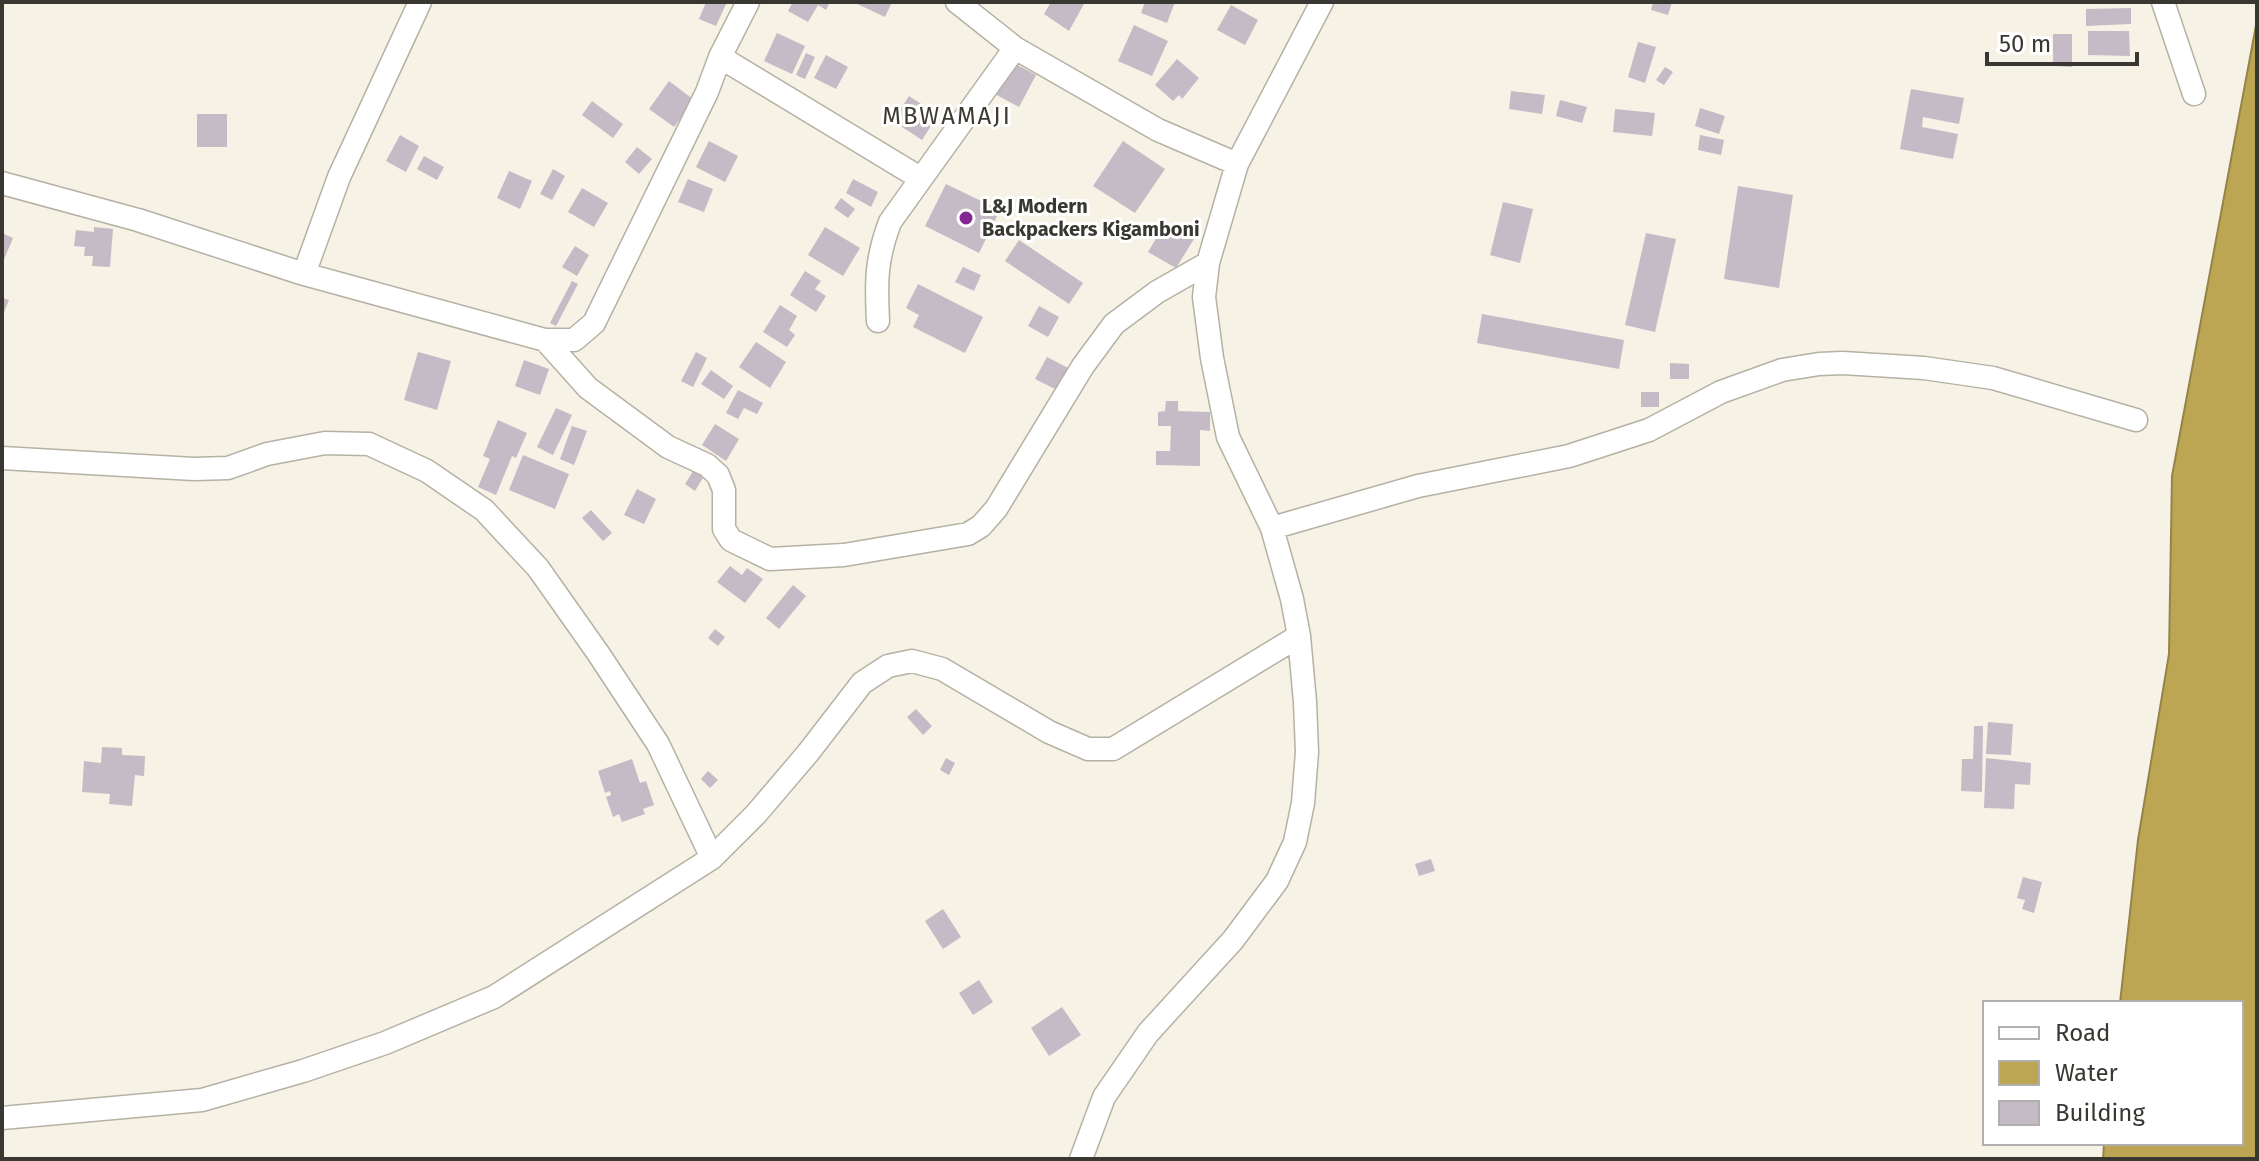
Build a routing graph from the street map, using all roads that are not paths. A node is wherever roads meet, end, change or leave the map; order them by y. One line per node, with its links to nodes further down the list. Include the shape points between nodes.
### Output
1 (420, 2): 13 (street, via 339,177)
2 (748, 2): 7 (street)
3 (957, 2): 6 (street)
4 (1322, 2): 9 (street)
5 (2163, 2): 8 (street)
6 (1015, 48): 9 (street, via 1158,130); 10 (street)
7 (720, 57): 10 (street); 15 (street, via 594,323 574,340)
8 (2194, 94)
9 (1237, 164): 12 (street)
10 (920, 178): 14 (street, via 890,222 879,252)
11 (2, 183): 13 (street)
12 (1208, 263): 15 (street, via 1114,324 981,526 968,534 844,555 770,559 731,540 724,529 724,490 718,475 668,447 588,388); 18 (street, via 1204,297 1228,437)
13 (304, 274): 15 (street)
14 (878, 321)
15 (545, 340)
16 (2136, 420): 18 (street, via 1993,378 1924,368 1819,364 1721,392 1649,430 1569,456 1418,486)
17 (2, 458): 20 (street, via 228,468 325,443 369,444 427,471 484,510 538,568 658,744)
18 (1272, 528): 19 (street)
19 (1299, 636): 20 (street, via 1113,749 1088,749 1049,732 942,669 912,661 888,666 862,683 765,804); 22 (street, via 1307,752 1295,842 1277,881 1233,940 1148,1033 1104,1097)
20 (712, 858): 21 (street, via 494,997 385,1043 202,1100)
21 (2, 1118)
22 (1081, 1159)

